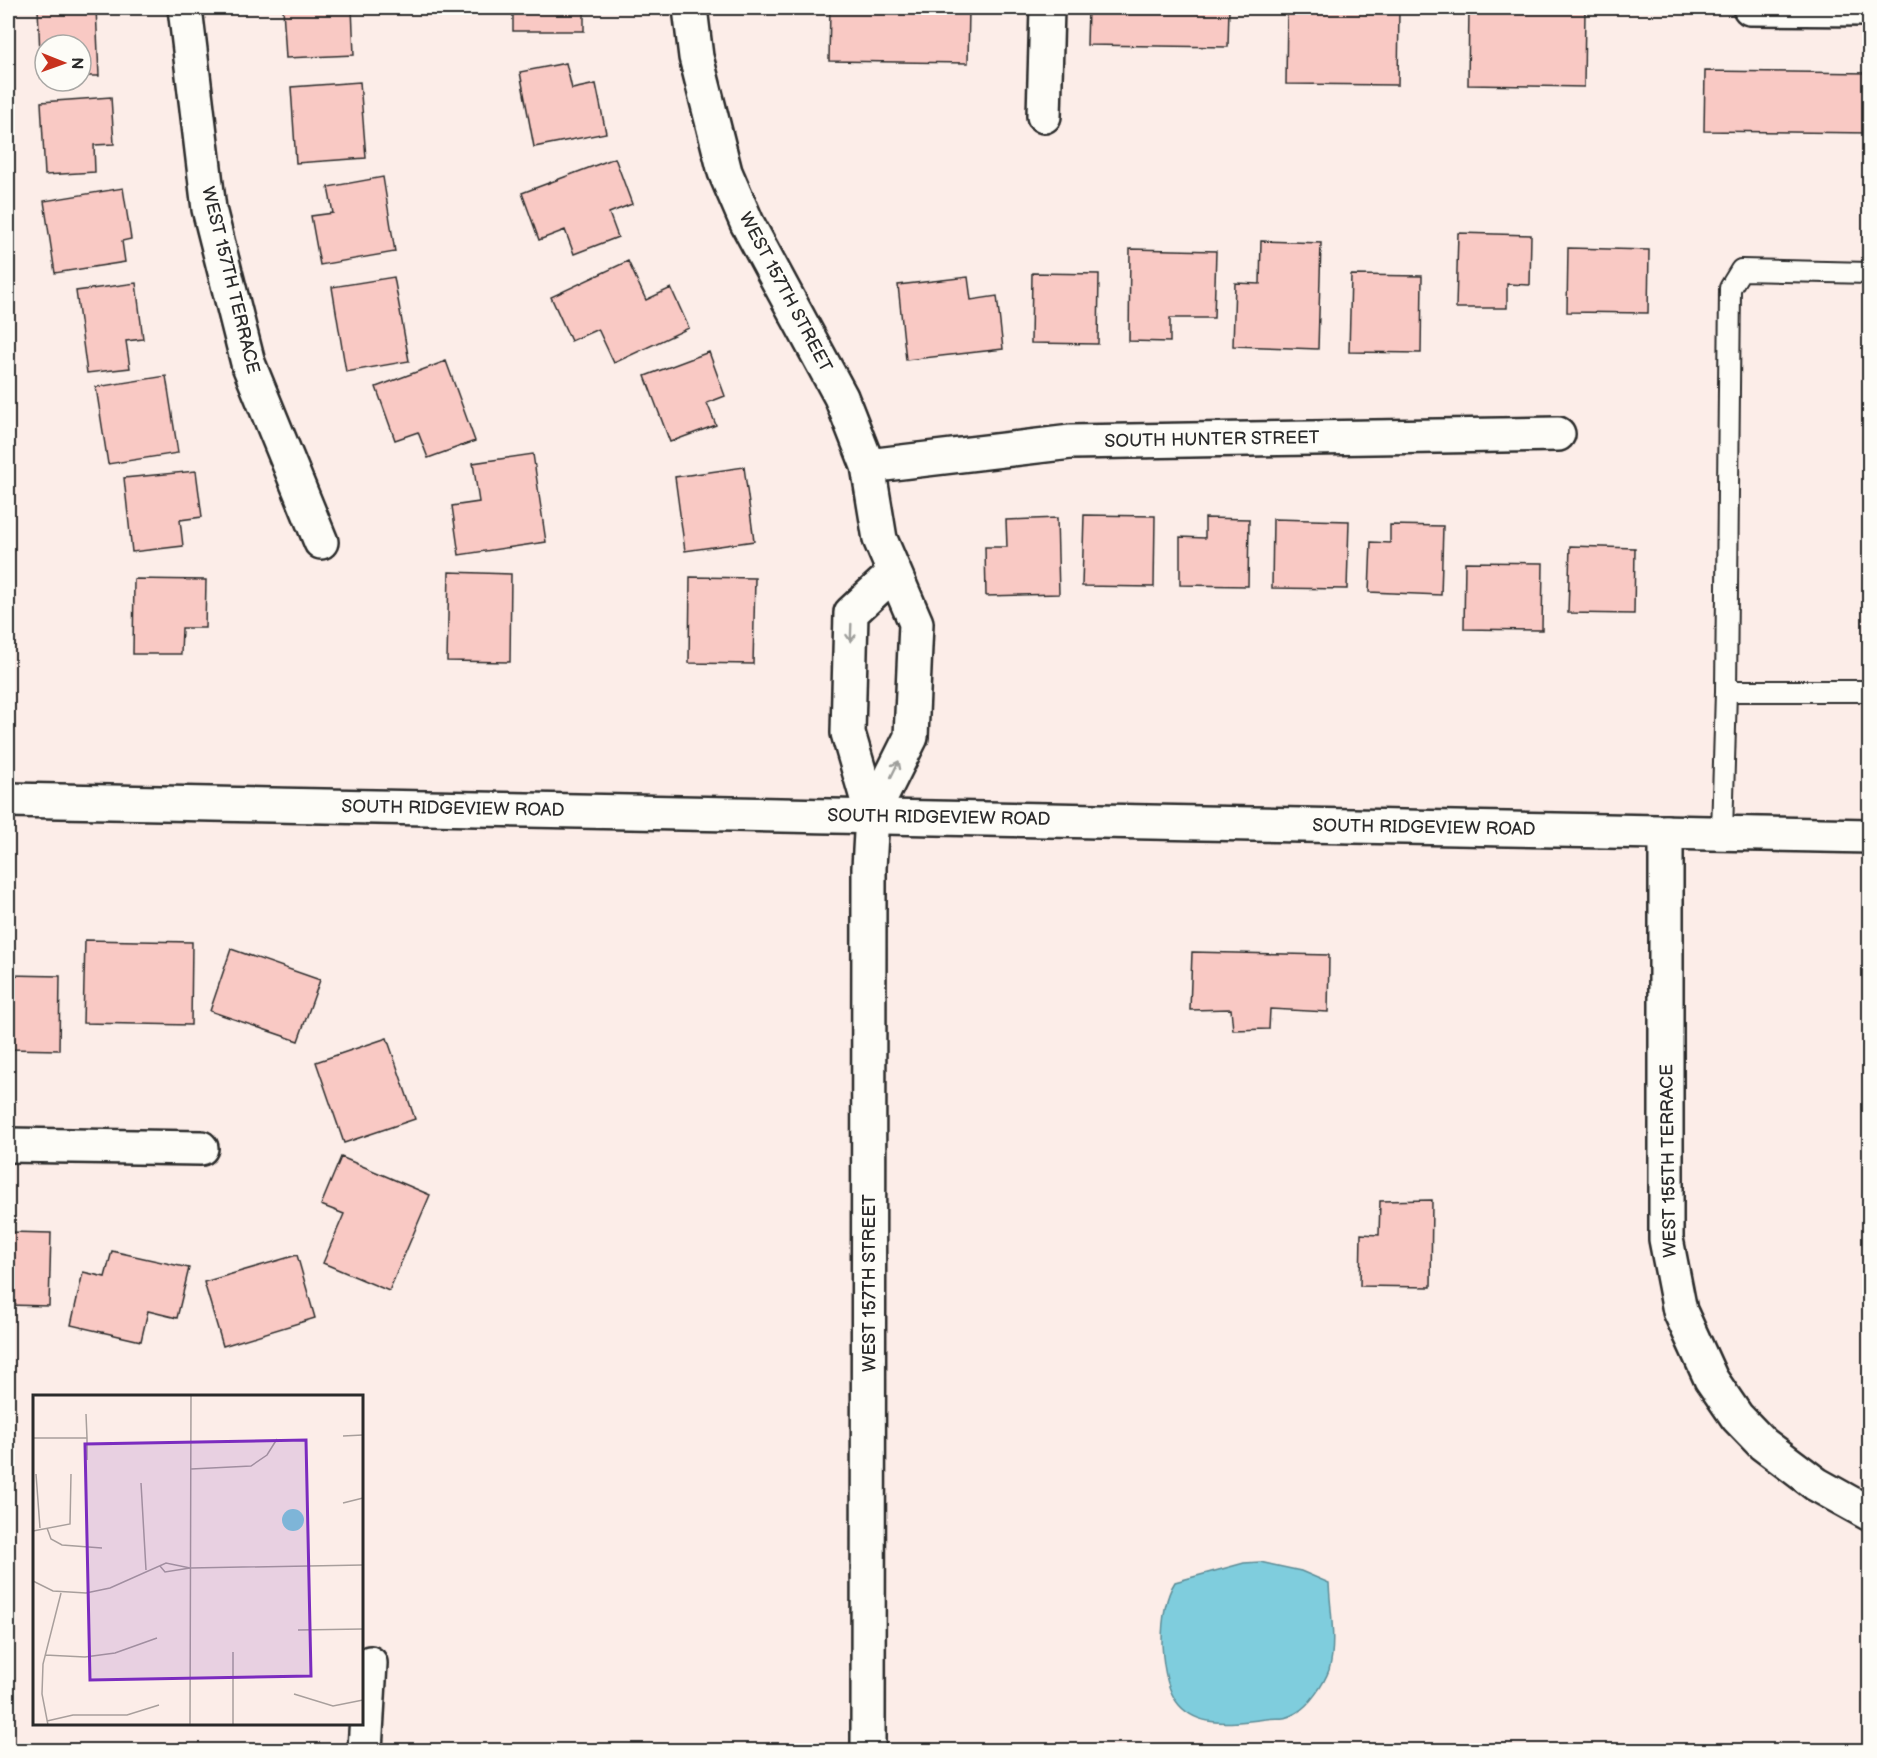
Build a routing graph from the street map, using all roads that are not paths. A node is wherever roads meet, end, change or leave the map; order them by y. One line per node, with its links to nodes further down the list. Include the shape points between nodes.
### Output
1 (185, 8): 10 (street, WEST 157TH TERRACE, via 209,209 245,352)
2 (690, 8): 9 (street, WEST 157TH STREET, via 696,57 725,172 747,223 842,398)
3 (1047, 8): 6 (street)
4 (1750, 8): 5 (street)
5 (1869, 9)
6 (1044, 116)
7 (1869, 273): 12 (lane, via 1741,270 1730,288)
8 (1558, 434): 9 (street, SOUTH HUNTER STREET, via 1071,442)
9 (868, 466): 11 (street, WEST 157TH STREET, via 880,539)
10 (321, 542)
11 (894, 573): 15 (street, WEST 157TH STREET, one-way to 11, via 911,737 916,622); 15 (street, WEST 157TH STREET, one-way to 15, via 851,613 848,733)
12 (1726, 691): 13 (lane); 17 (lane)
13 (1869, 691)
14 (8, 800): 15 (street, SOUTH RIDGEVIEW ROAD)
15 (872, 815): 16 (street, SOUTH RIDGEVIEW ROAD); 24 (street, WEST 157TH STREET)
16 (1666, 832): 17 (street, SOUTH RIDGEVIEW ROAD); 21 (street, WEST 155TH TERRACE, via 1666,1239 1680,1311 1711,1379 1737,1417 1762,1444 1816,1484)
17 (1722, 833): 18 (street, SOUTH RIDGEVIEW ROAD)
18 (1869, 836)
19 (8, 1145): 20 (street)
20 (201, 1148)
21 (1869, 1514)
22 (370, 1664): 23 (street)
23 (366, 1750)
24 (868, 1750)

